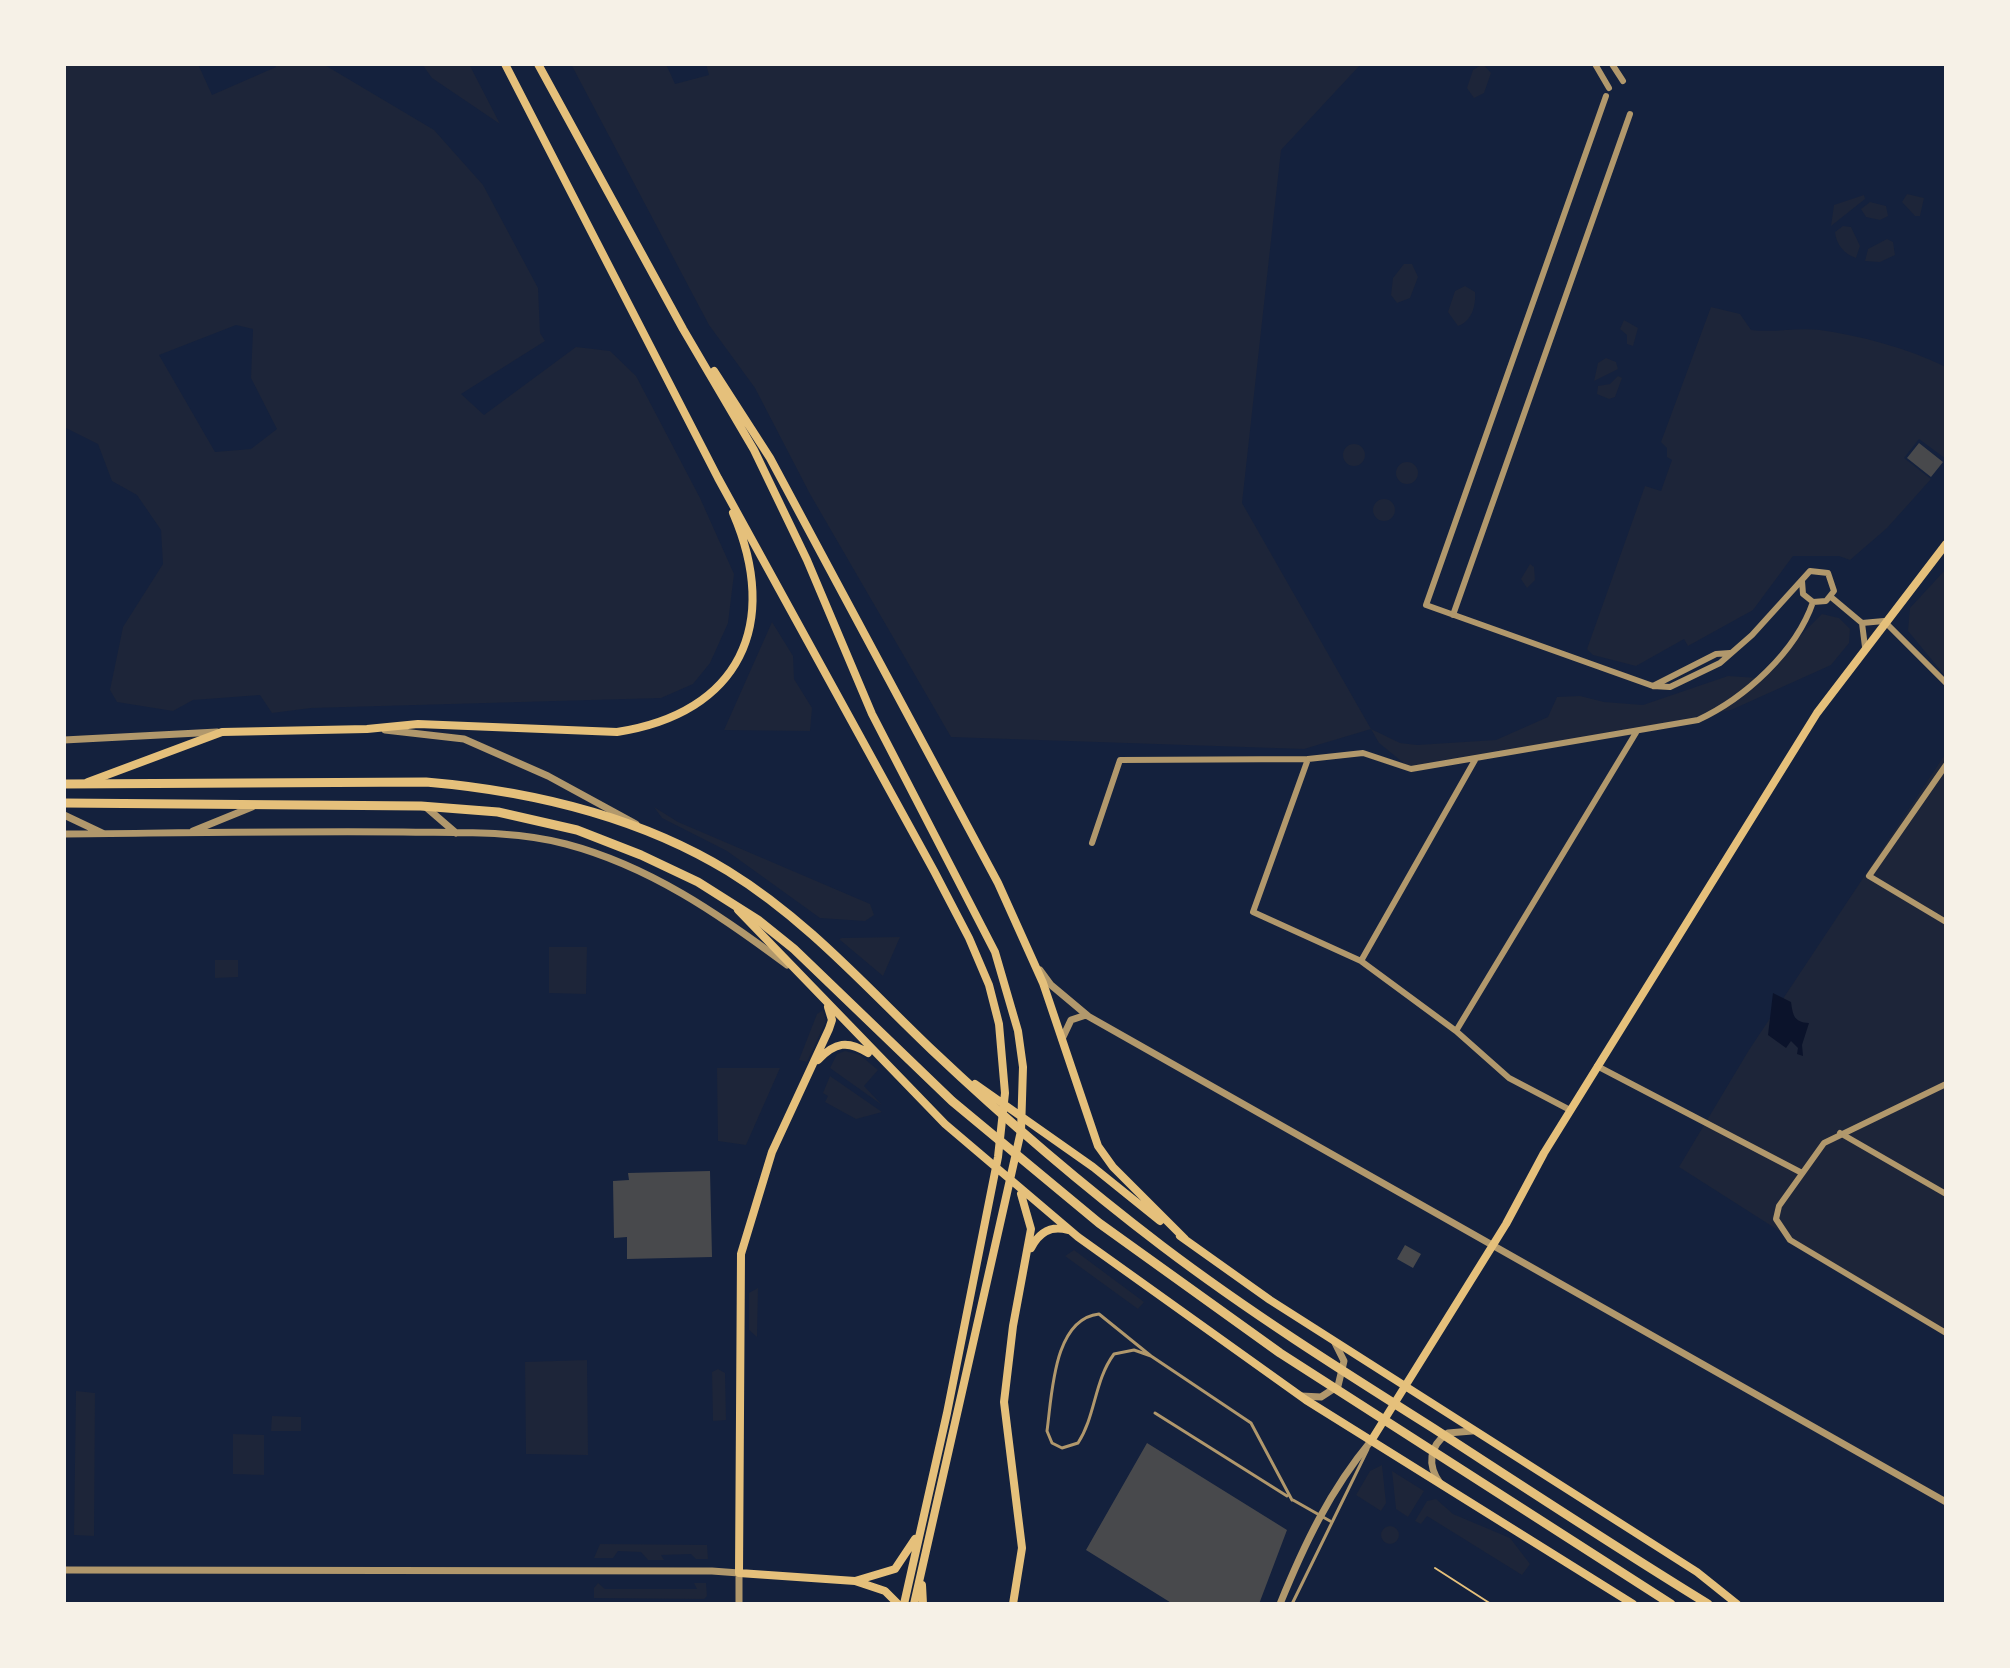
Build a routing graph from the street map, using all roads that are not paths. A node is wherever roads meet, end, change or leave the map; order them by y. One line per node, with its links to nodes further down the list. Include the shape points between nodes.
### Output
1 (505, 64): 8 (main road)
2 (538, 64): 7 (main road)
3 (1595, 64): 13 (street, via 1608,92 1426,605)
4 (1612, 64): 5 (street)
5 (1623, 81)
6 (1630, 114): 13 (street)
7 (683, 329): 39 (main road, via 770,458 926,746); 75 (main road, via 780,501 872,714 995,952 1018,1031 1021,1131)
8 (718, 478): 18 (main road, via 747,544 754,604 740,654 703,701 649,727 617,732 418,724); 73 (main road, via 941,884 989,985 999,1024 1003,1121)
9 (1946, 544): 14 (main road)
10 (1802, 581): 11 (street, via 1810,571 1828,573 1834,585); 12 (street, via 1803,594); 13 (street, via 1720,663 1670,687 1653,686)
11 (1831, 597): 12 (street); 15 (street)
12 (1813, 602): 19 (street, via 1806,621 1777,658 1723,709 1698,720)
13 (1453, 615)
14 (1884, 621): 15 (street); 16 (main road); 17 (street)
15 (1862, 623): 16 (street)
16 (1865, 647): 49 (main road, via 1817,713)
17 (1946, 683)
18 (367, 729): 20 (main road); 35 (street, via 464,739 612,808)
19 (1637, 731): 23 (street); 44 (street)
20 (222, 732): 21 (street); 26 (main road)
21 (64, 740)
22 (1308, 759): 23 (street, via 1363,753 1411,769); 36 (street, via 1120,760); 40 (street, via 1253,912)
23 (1475, 760): 40 (street)
24 (1946, 765): 38 (street, via 1869,876)
25 (64, 784): 26 (main road)
26 (80, 784): 35 (main road, via 426,782 535,795)
27 (64, 803): 28 (main road)
28 (261, 804): 29 (main road); 31 (street)
29 (421, 806): 32 (street); 37 (main road, via 498,812 577,830)
30 (64, 815): 34 (street)
31 (183, 833): 32 (street); 34 (street)
32 (456, 833): 41 (street, via 547,840 622,863 723,918)
33 (64, 834): 34 (street)
34 (104, 834)
35 (651, 834): 46 (main road, via 728,871 775,903)
36 (1092, 843)
37 (716, 892): 41 (main road); 86 (main road, via 794,949 917,1069 1099,1223 1264,1342)
38 (1946, 922)
39 (1032, 957): 43 (street, via 1051,985); 45 (main road)
40 (1361, 961): 44 (street)
41 (787, 965): 42 (main road)
42 (821, 997): 47 (main road); 48 (main road, via 832,1020)
43 (1088, 1017): 45 (street, via 1071,1020); 58 (street)
44 (1456, 1031): 51 (street, via 1509,1078)
45 (1061, 1042): 57 (main road, via 1098,1146)
46 (934, 1051): 57 (main road); 87 (main road, via 1114,1209 1274,1326)
47 (881, 1061): 48 (main road, via 845,1043 833,1046); 54 (main road)
48 (812, 1066): 76 (main road, via 763,1176 741,1254)
49 (1597, 1066): 51 (main road); 53 (street)
50 (1946, 1084): 52 (street)
51 (1570, 1110): 58 (main road)
52 (1840, 1133): 53 (street, via 1824,1143); 55 (street)
53 (1802, 1173): 60 (street, via 1779,1206 1779,1228 1790,1240)
54 (1019, 1190): 56 (main road); 59 (main road, via 1028,1208)
55 (1946, 1194)
56 (1069, 1230): 59 (main road, via 1043,1231); 64 (main road)
57 (1185, 1239): 61 (main road)
58 (1492, 1246): 63 (main road); 70 (street)
59 (1029, 1252): 82 (main road, via 1004,1402 1022,1548)
60 (1946, 1333)
61 (1330, 1339): 63 (main road); 64 (street, via 1344,1361 1338,1386 1315,1398)
62 (1151, 1356): 62 (lane, via 1099,1314 1076,1323 1065,1341 1053,1392 1047,1431 1052,1443 1062,1448 1078,1443 1114,1354 1134,1350); 69 (lane, via 1251,1423)
63 (1404, 1387): 66 (main road); 67 (main road)
64 (1296, 1393): 67 (main road)
65 (1155, 1413): 69 (lane)
66 (1474, 1431): 68 (street, via 1454,1430 1434,1447 1431,1466); 88 (main road, via 1697,1572)
67 (1371, 1441): 68 (main road); 71 (street, via 1342,1476); 72 (lane)
68 (1441, 1486): 85 (main road)
69 (1292, 1500): 71 (lane)
70 (1946, 1502)
71 (1320, 1515): 72 (lane); 83 (street)
72 (1330, 1521): 84 (lane)
73 (922, 1525): 77 (main road, via 895,1569); 79 (main road)
74 (64, 1570): 76 (street)
75 (922, 1570): 80 (main road); 81 (main road)
76 (739, 1573): 77 (main road); 78 (street)
77 (855, 1581): 79 (main road, via 885,1591)
78 (739, 1604)
79 (901, 1604)
80 (914, 1604)
81 (923, 1604)
82 (1013, 1604)
83 (1280, 1604)
84 (1292, 1604)
85 (1633, 1604)
86 (1671, 1604)
87 (1708, 1604)
88 (1737, 1604)

